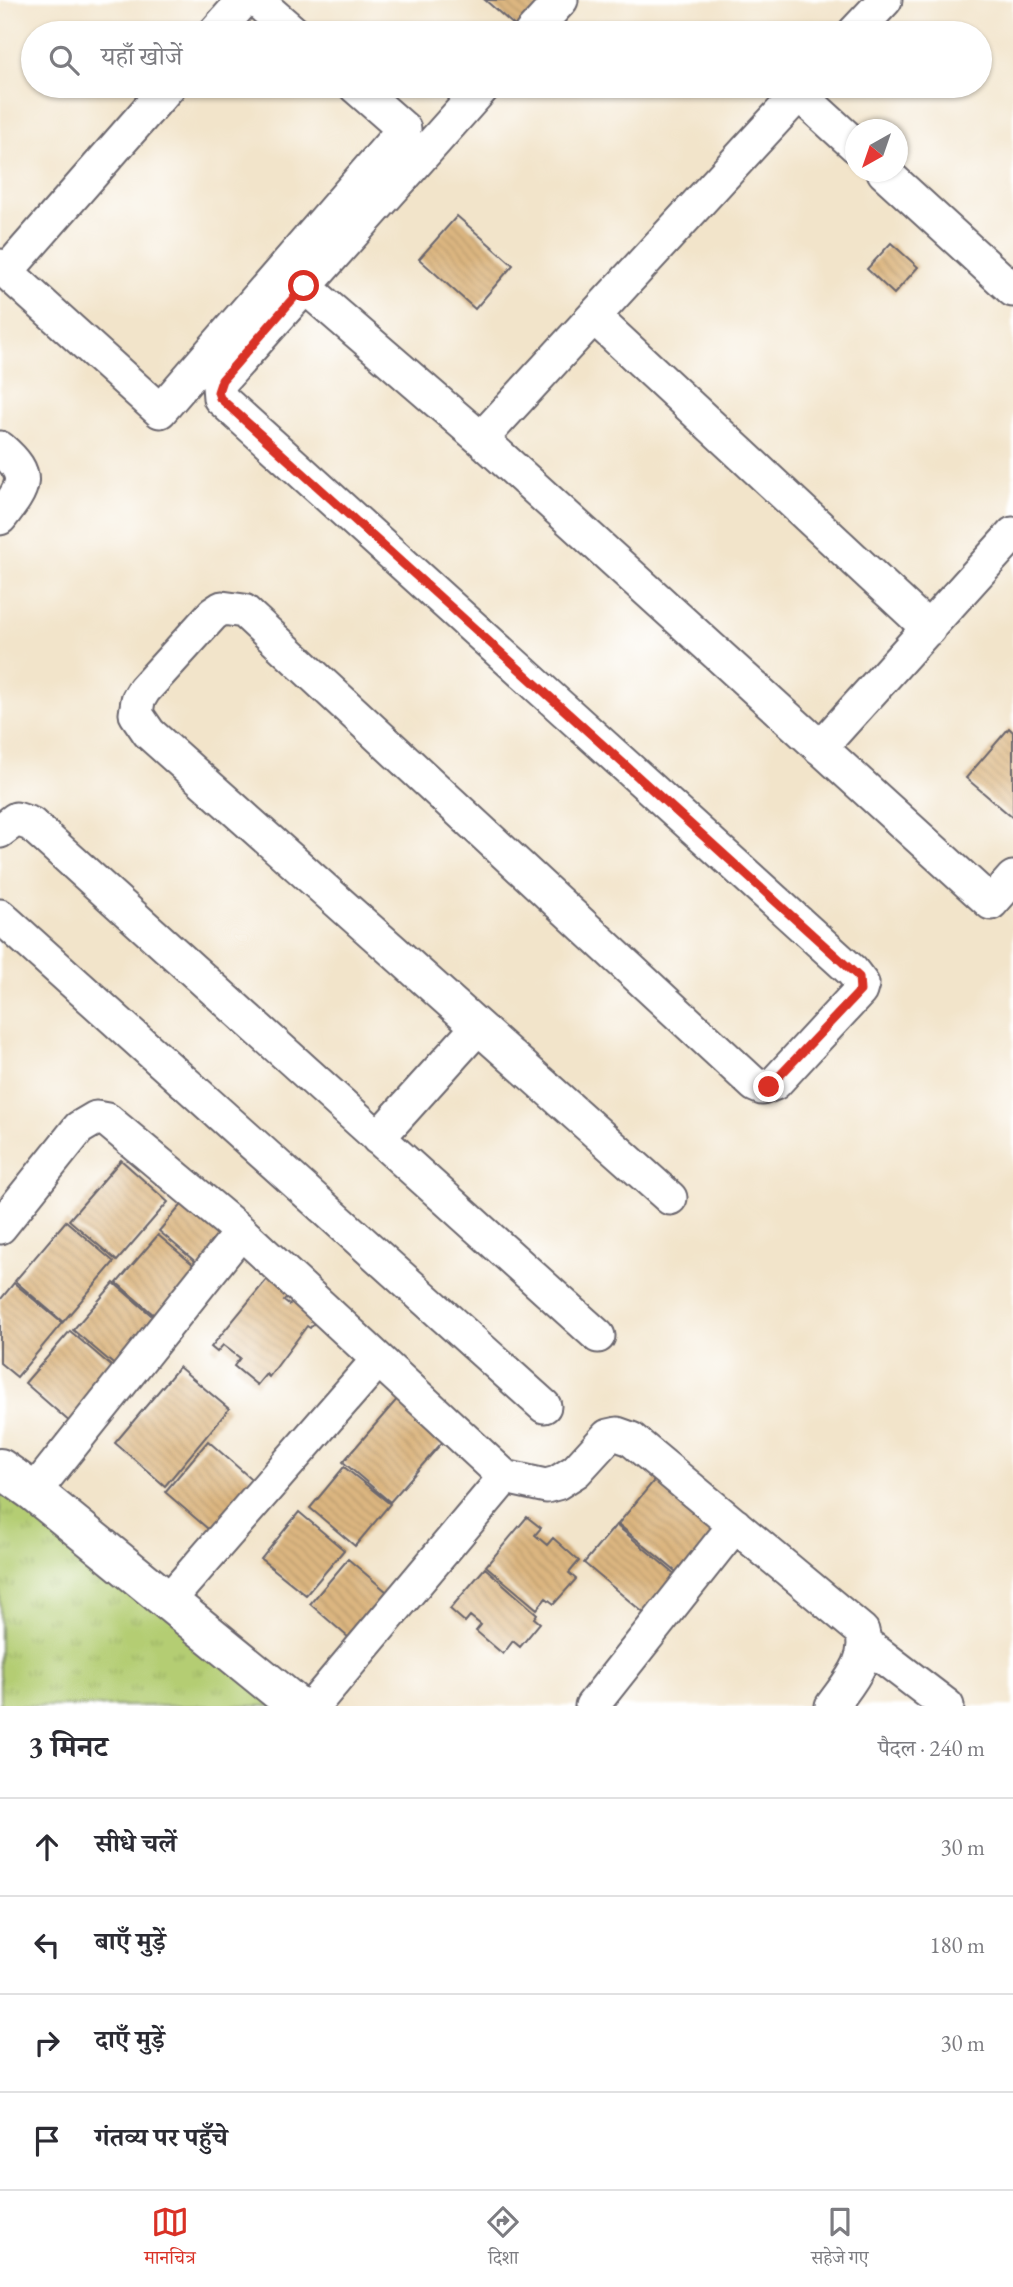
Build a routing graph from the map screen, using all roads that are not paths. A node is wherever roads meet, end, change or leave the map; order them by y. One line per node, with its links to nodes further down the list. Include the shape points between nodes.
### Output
1 (244, 0): 5 (street)
2 (256, 0): 6 (street)
3 (561, 0): 7 (street)
4 (885, 0): 8 (street)
5 (226, 21)
6 (280, 21)
7 (542, 21)
8 (865, 21)
9 (158, 98): 16 (street)
10 (369, 98): 16 (street, via 404,129 160,411)
11 (473, 98): 17 (street)
12 (796, 98): 19 (street)
13 (811, 98): 14 (street)
14 (845, 134)
15 (895, 182): 18 (street)
16 (3, 269)
17 (304, 286): 20 (street); 29 (street, via 222,380 220,398 862,984 856,997 775,1083 762,1088 755,1085 253,618 244,611 222,608 144,690 135,714 140,724)
18 (1013, 290)
19 (594, 317): 20 (street); 24 (street)
20 (481, 439): 25 (street)
21 (0, 448): 22 (street, via 20,467 23,478 21,489)
22 (0, 518)
23 (1013, 534): 24 (street)
24 (929, 629): 25 (street)
25 (820, 748): 27 (street, via 991,903)
26 (0, 831): 30 (street, via 16,819 31,824)
27 (1013, 878)
28 (0, 916): 36 (street)
29 (478, 1027): 30 (street); 31 (street)
30 (378, 1138): 34 (street)
31 (670, 1198)
32 (0, 1227): 33 (street, via 79,1128 96,1118 118,1127)
33 (241, 1233): 35 (street); 40 (street)
34 (598, 1336)
35 (377, 1360): 39 (street); 42 (street)
36 (544, 1406)
37 (0, 1462): 40 (street)
38 (0, 1468): 40 (street)
39 (505, 1477): 41 (street, via 546,1486 557,1483 576,1471 608,1436 624,1435); 45 (street)
40 (34, 1492): 42 (street)
41 (735, 1525): 43 (street, via 853,1621); 46 (street)
42 (169, 1600): 44 (street)
43 (866, 1644): 47 (street, via 860,1665); 48 (street)
44 (298, 1706)
45 (313, 1706)
46 (592, 1706)
47 (832, 1706)
48 (947, 1706)

